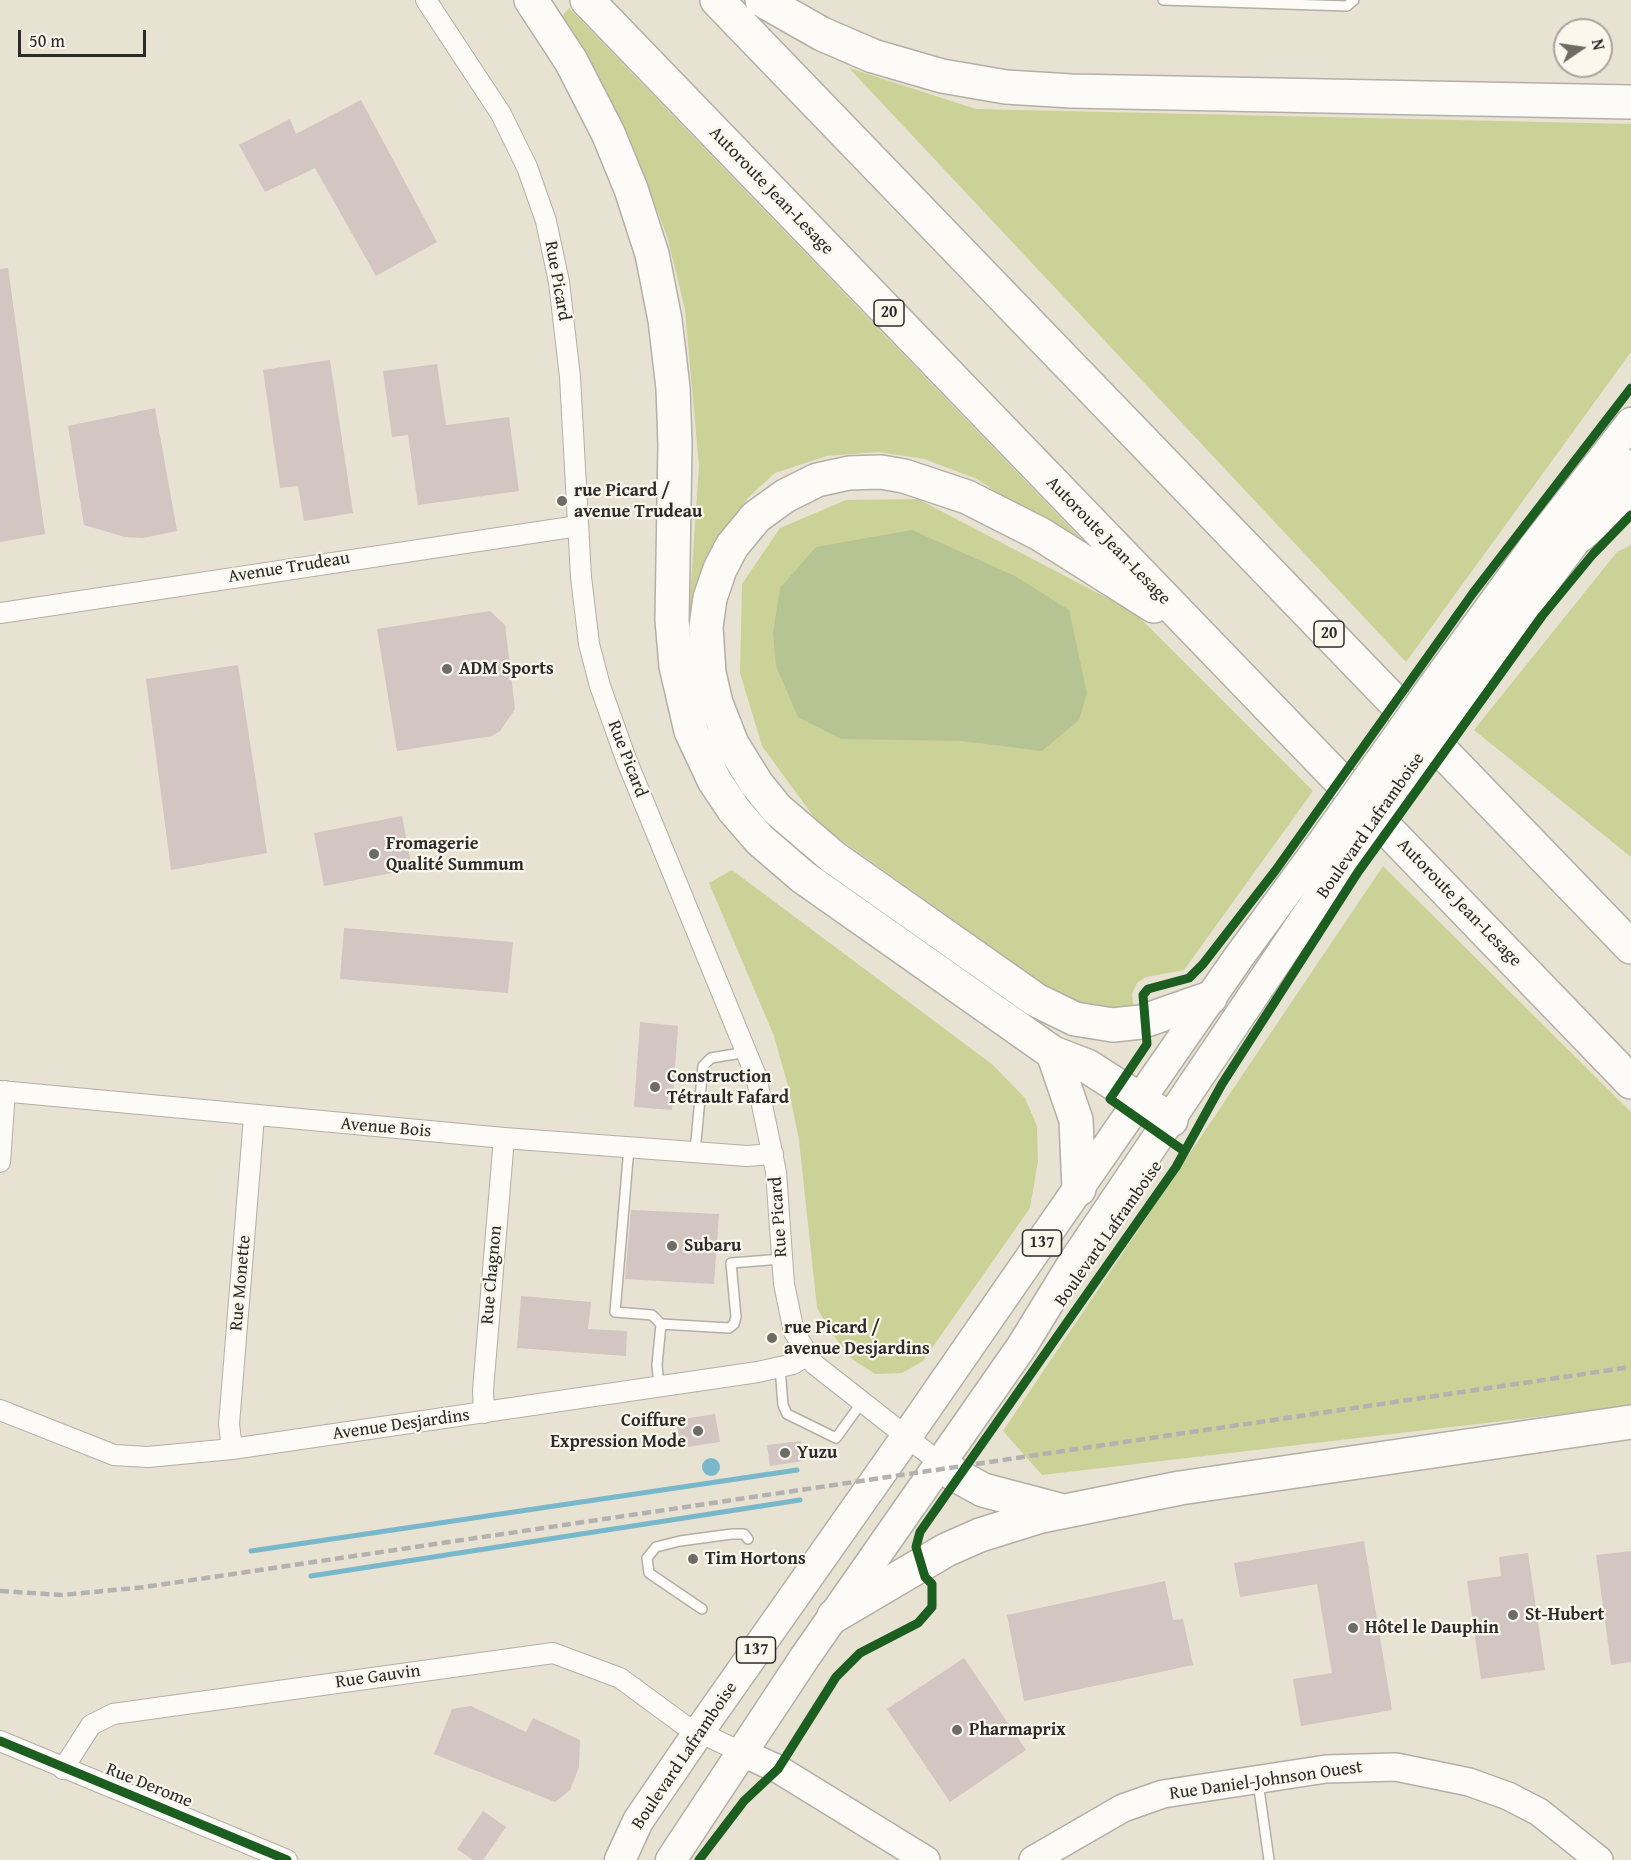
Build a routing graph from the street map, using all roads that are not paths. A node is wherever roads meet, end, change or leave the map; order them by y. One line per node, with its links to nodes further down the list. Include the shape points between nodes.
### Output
1 (426, 0): 12 (street, Rue Picard, via 501,114 527,167 546,221 565,325)
2 (531, 0): 23 (highway, via 571,61 608,133 637,205 659,288 670,353 675,425 674,651 684,706 702,757 734,810 782,861)
3 (586, 0): 15 (highway, Autoroute Jean-Lesage / 20)
4 (717, 0): 17 (highway, 20)
5 (762, 0): 8 (highway, via 822,34 873,56 926,72 998,86)
6 (1163, 0): 7 (lane, via 1347,6)
7 (1354, 0)
8 (1631, 102)
9 (1631, 423): 16 (main road, Boulevard Laframboise / 137, via 1514,574)
10 (1631, 465): 13 (main road, Boulevard Laframboise / 137)
11 (1631, 491): 13 (highway)
12 (578, 526): 14 (street, Avenue Trudeau); 22 (street, Rue Picard, via 585,619 600,686 649,817)
13 (1580, 536): 16 (main road, Boulevard Laframboise / 137)
14 (0, 613)
15 (1191, 627): 21 (highway, via 1040,534 981,503 904,476 860,472 806,484 774,503 748,526 726,556 714,584 706,642 720,717 756,783 803,834 888,897 1036,1000 1082,1022 1133,1023); 24 (highway, Autoroute Jean-Lesage / 20)
16 (1447, 691): 18 (main road, Boulevard Laframboise / 137, bridge)
17 (1527, 840): 19 (highway); 20 (highway, 20)
18 (1336, 848): 21 (main road, Boulevard Laframboise / 137); 28 (main road, Boulevard Laframboise / 137)
19 (1631, 918)
20 (1631, 947)
21 (1210, 998): 26 (main road, Boulevard Laframboise / 137)
22 (748, 1052): 31 (lane, via 711,1058 703,1066); 32 (street, Rue Picard, via 763,1098)
23 (1053, 1053): 26 (highway, via 1087,1066); 34 (highway, via 1076,1120)
24 (1631, 1082)
25 (2, 1091): 27 (street, Avenue Bois); 33 (street)
26 (1140, 1100): 28 (highway); 34 (main road, Boulevard Laframboise / 137)
27 (254, 1117): 29 (street, Avenue Bois); 45 (street, Rue Monette, via 230,1424)
28 (1171, 1120): 46 (main road, Boulevard Laframboise / 137)
29 (504, 1138): 30 (street, Avenue Bois); 42 (street, Rue Chagnon)
30 (628, 1147): 31 (street, Avenue Bois); 36 (lane, via 615,1312 652,1315)
31 (694, 1152): 32 (street, Avenue Bois)
32 (773, 1154): 35 (street, Rue Picard)
33 (0, 1162)
34 (1079, 1189): 44 (main road, Boulevard Laframboise / 137)
35 (782, 1259): 36 (lane, via 731,1263 736,1317 731,1327); 37 (street, Rue Picard, via 789,1316)
36 (661, 1324): 39 (lane)
37 (807, 1356): 38 (street, Avenue Desjardins); 40 (street, Rue Picard)
38 (780, 1368): 39 (street, Avenue Desjardins); 40 (lane, via 783,1405 788,1414 836,1438)
39 (659, 1386): 42 (street, Avenue Desjardins)
40 (862, 1402): 44 (street, Rue Picard)
41 (0, 1410): 45 (street, Avenue Desjardins, via 114,1455 148,1457)
42 (484, 1413): 45 (street, Avenue Desjardins)
43 (1631, 1422): 47 (highway, via 1180,1488)
44 (907, 1436): 46 (street, Rue Picard); 51 (main road, Boulevard Laframboise / 137)
45 (232, 1449)
46 (940, 1463): 47 (highway, via 983,1490); 50 (main road, Boulevard Laframboise / 137)
47 (1064, 1511): 50 (highway, via 957,1545)
48 (748, 1539): 49 (lane, via 744,1534 732,1534 680,1541 656,1547 646,1558 649,1573)
49 (702, 1609)
50 (834, 1616): 53 (main road, Boulevard Laframboise / 137)
51 (698, 1732): 53 (street); 54 (street, Rue Gauvin, via 620,1678 553,1653 113,1714 91,1725); 57 (main road, Boulevard Laframboise / 137, via 638,1821)
52 (0, 1741): 54 (street, Rue Derome)
53 (741, 1752): 58 (main road, Boulevard Laframboise / 137); 59 (street, via 778,1769)
54 (63, 1769): 56 (street, Rue Derome)
55 (1257, 1779): 60 (street, Rue Daniel-Johnson Ouest, via 1163,1794 1123,1808); 61 (lane); 62 (street, Rue Daniel-Johnson Ouest, via 1326,1769 1396,1767 1469,1782 1539,1812)
56 (287, 1860)
57 (620, 1860)
58 (671, 1860)
59 (926, 1860)
60 (1033, 1860)
61 (1269, 1860)
62 (1599, 1860)

